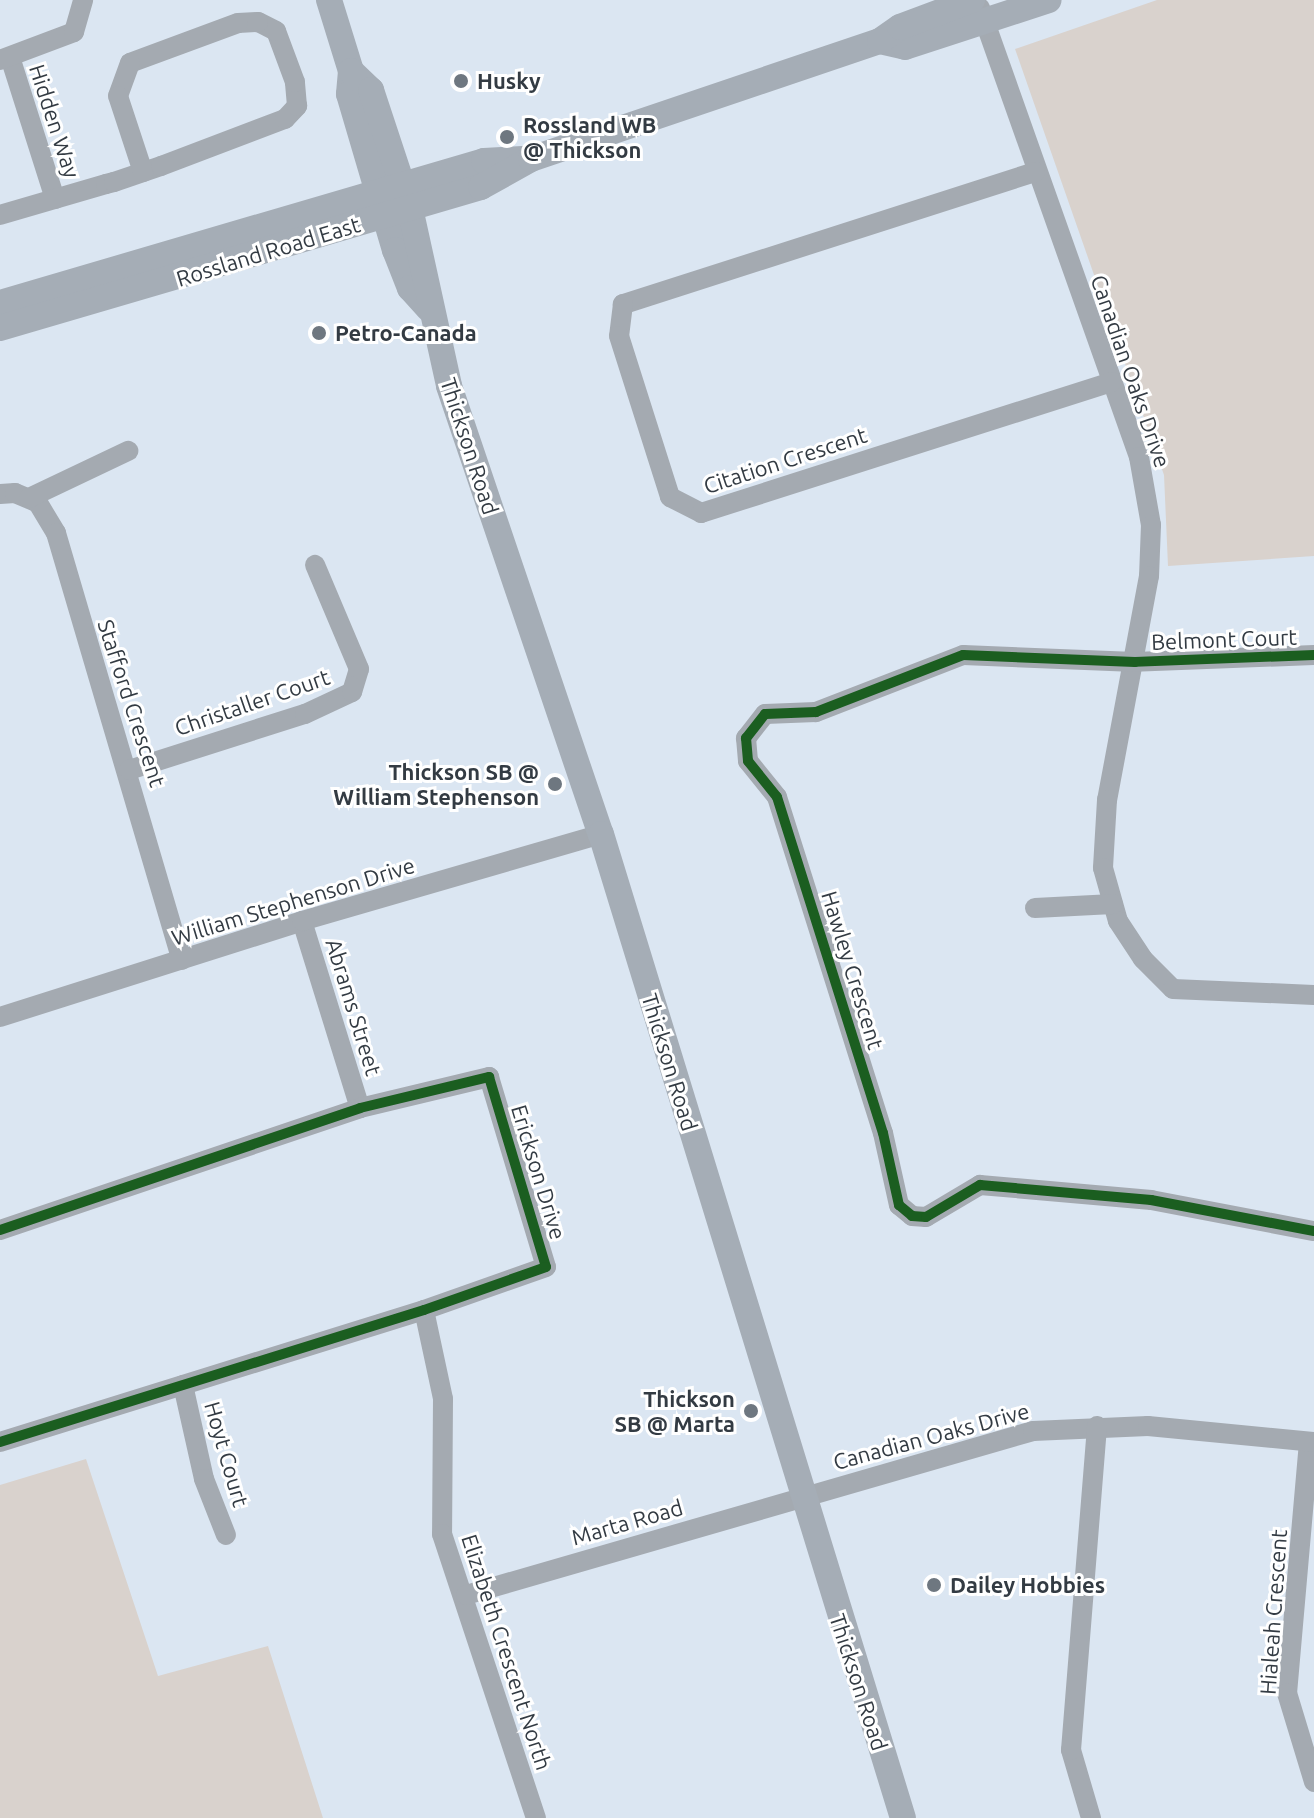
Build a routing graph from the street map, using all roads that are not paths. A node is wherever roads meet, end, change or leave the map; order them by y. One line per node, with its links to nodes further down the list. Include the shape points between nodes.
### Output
1 (83, 0): 5 (street, via 74,32)
2 (329, 0): 6 (main road, Thickson Road)
3 (1049, 0): 4 (main road, Rossland Road East)
4 (978, 7): 8 (street, Canadian Oaks Drive); 9 (main road, Rossland Road East, via 905,47 880,41 531,159 484,161)
5 (5, 59): 10 (street, Hidden Way)
6 (351, 71): 9 (main road, Thickson Road, via 371,90); 11 (main road, Thickson Road, via 349,94)
7 (143, 172): 7 (street, via 285,119 297,106 295,82 276,31 258,22 238,23 130,63 118,96); 10 (street)
8 (1035, 172): 16 (street, Canadian Oaks Drive); 16 (street, Citation Crescent, via 623,304 619,336 670,497 701,513)
9 (406, 196): 11 (main road, Rossland Road East); 14 (main road, Thickson Road, via 431,285)
10 (55, 199): 12 (street)
11 (381, 204): 13 (main road, Rossland Road East); 14 (main road, Thickson Road, via 410,288); 15 (main road, Rossland Road East)
12 (0, 215)
13 (1, 298)
14 (429, 309): 24 (main road, Thickson Road, via 449,386)
15 (0, 328)
16 (1112, 382): 22 (street, Canadian Oaks Drive, via 1139,457 1151,525)
17 (128, 451): 19 (street)
18 (0, 494): 19 (street)
19 (29, 498): 23 (street, Stafford Crescent, via 38,503 56,533)
20 (315, 565): 23 (street, Christaller Court, via 359,669 352,692 305,714)
21 (1314, 655): 22 (street, Belmont Court)
22 (1135, 662): 25 (street, Canadian Oaks Drive, via 1107,800 1103,868); 33 (street, Hawley Crescent, via 963,655 816,712 765,714 746,738 748,761 777,797 883,1133 899,1205 912,1216 926,1217 980,1185 1151,1200)
23 (129, 770): 28 (street, Stafford Crescent)
24 (601, 834): 27 (street, William Stephenson Drive); 39 (main road, Thickson Road)
25 (1113, 904): 26 (street); 29 (street, Canadian Oaks Drive, via 1143,959 1173,989)
26 (1035, 908)
27 (302, 921): 28 (street, William Stephenson Drive); 31 (street, Abrams Street)
28 (182, 960): 30 (street, William Stephenson Drive)
29 (1314, 995)
30 (0, 1017)
31 (360, 1108): 32 (street, Erickson Drive); 34 (street, Erickson Drive, via 489,1077 546,1267)
32 (0, 1230)
33 (1314, 1231)
34 (424, 1310): 35 (street, Erickson Drive); 41 (street, Elizabeth Crescent North, via 443,1399 442,1534)
35 (183, 1385): 37 (street, Erickson Drive); 40 (street, Hoyt Court, via 204,1479)
36 (1097, 1426): 38 (street, Canadian Oaks Drive); 39 (street, Canadian Oaks Drive, via 1033,1431); 46 (street, via 1071,1750)
37 (0, 1442)
38 (1312, 1442): 42 (street, Hialeah Crescent)
39 (801, 1497): 41 (street, Marta Road); 45 (main road, Thickson Road)
40 (226, 1535)
41 (466, 1595): 44 (street, Elizabeth Crescent North)
42 (1304, 1635): 43 (street, Hialeah Crescent, via 1287,1693)
43 (1314, 1782)
44 (536, 1818)
45 (903, 1818)
46 (1091, 1818)

